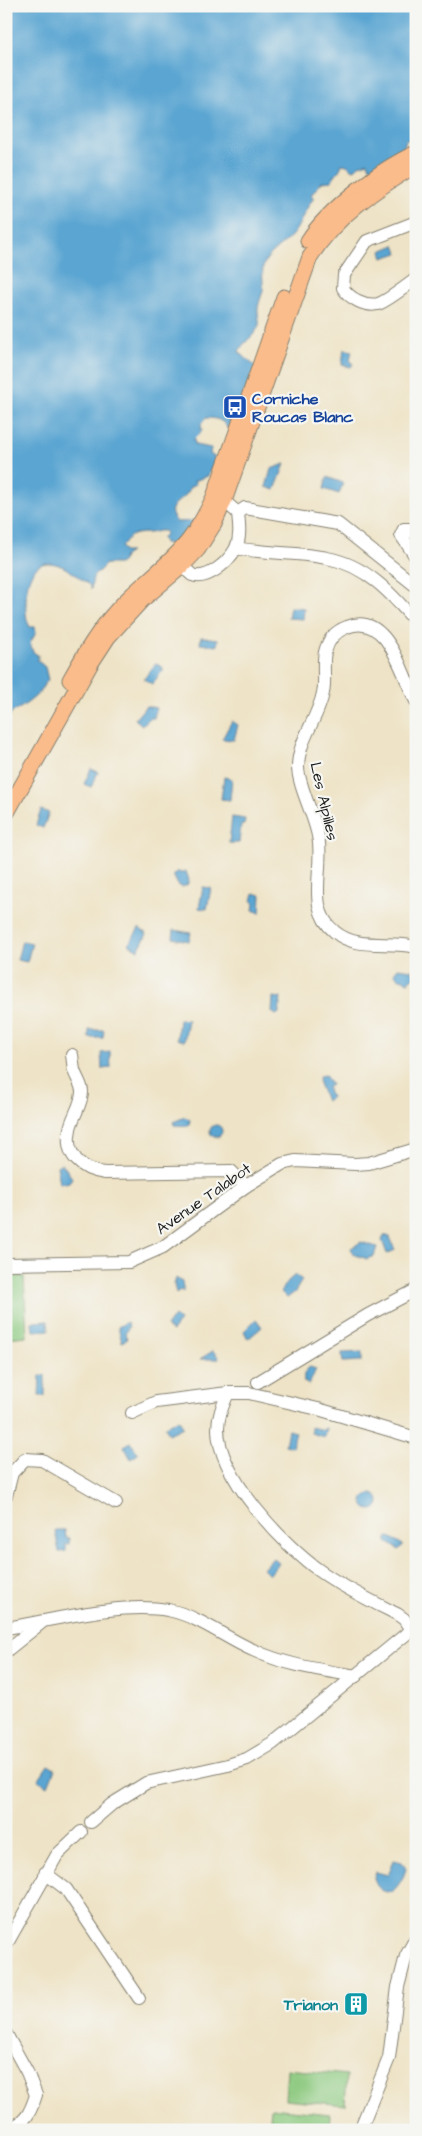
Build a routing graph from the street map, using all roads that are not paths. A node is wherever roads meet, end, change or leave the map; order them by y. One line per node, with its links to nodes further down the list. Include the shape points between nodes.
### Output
1 (416, 153): 5 (main road, via 343,202 317,229 301,253)
2 (416, 165): 5 (main road, via 348,211 321,240 310,258)
3 (416, 222): 4 (street, via 367,241 344,275 343,288 348,296 378,304)
4 (416, 280)
5 (219, 499): 6 (street); 10 (main road); 10 (main road, via 214,524 198,549)
6 (238, 513): 8 (street); 11 (street, via 245,508 338,524)
7 (416, 534): 9 (street, via 404,529 400,535)
8 (236, 548): 10 (street, via 206,575 195,576); 12 (street, via 328,558 351,566 393,594)
9 (416, 557)
10 (177, 559): 14 (main road, via 118,609 99,632); 15 (main road, via 124,618 91,663)
11 (416, 586)
12 (416, 622)
13 (416, 701): 16 (street, Les Alpilles, via 383,635 361,624 338,631 325,652 324,693 301,747 298,770 318,836 318,903 325,922 346,939 361,944)
14 (6, 793)
15 (6, 814)
16 (416, 947)
17 (72, 1055): 19 (street, via 82,1093 68,1141 75,1160 83,1168 105,1174 231,1172)
18 (416, 1149): 19 (street, Avenue Talabot, via 369,1163 295,1161 282,1164)
19 (246, 1186): 20 (street, Avenue Talabot, via 163,1247 129,1262)
20 (6, 1264)
21 (416, 1290): 22 (street, via 368,1315)
22 (258, 1382)
23 (228, 1393): 24 (street, via 156,1402); 25 (street, via 274,1398); 30 (street, via 220,1410 220,1443 224,1457 248,1497 279,1535 309,1563 397,1614)
24 (132, 1413)
25 (416, 1438)
26 (6, 1496): 27 (street, via 12,1473 25,1459 42,1460)
27 (116, 1503)
28 (43, 1622): 29 (street); 31 (street); 32 (street, via 102,1611 168,1610 189,1616 253,1651 302,1666)
29 (6, 1628)
30 (414, 1628): 32 (street)
31 (6, 1650)
32 (356, 1676): 33 (street, via 272,1744 247,1759 146,1783 112,1804)
33 (91, 1822)
34 (81, 1832): 35 (street, via 57,1855)
35 (45, 1873): 37 (street); 38 (street, via 66,1889)
36 (416, 1938): 41 (street, via 406,1956 398,1986 389,2058)
37 (6, 1945)
38 (139, 1998)
39 (6, 2034): 40 (street, via 36,2095 30,2114 16,2127)
40 (6, 2128)
41 (360, 2130)

